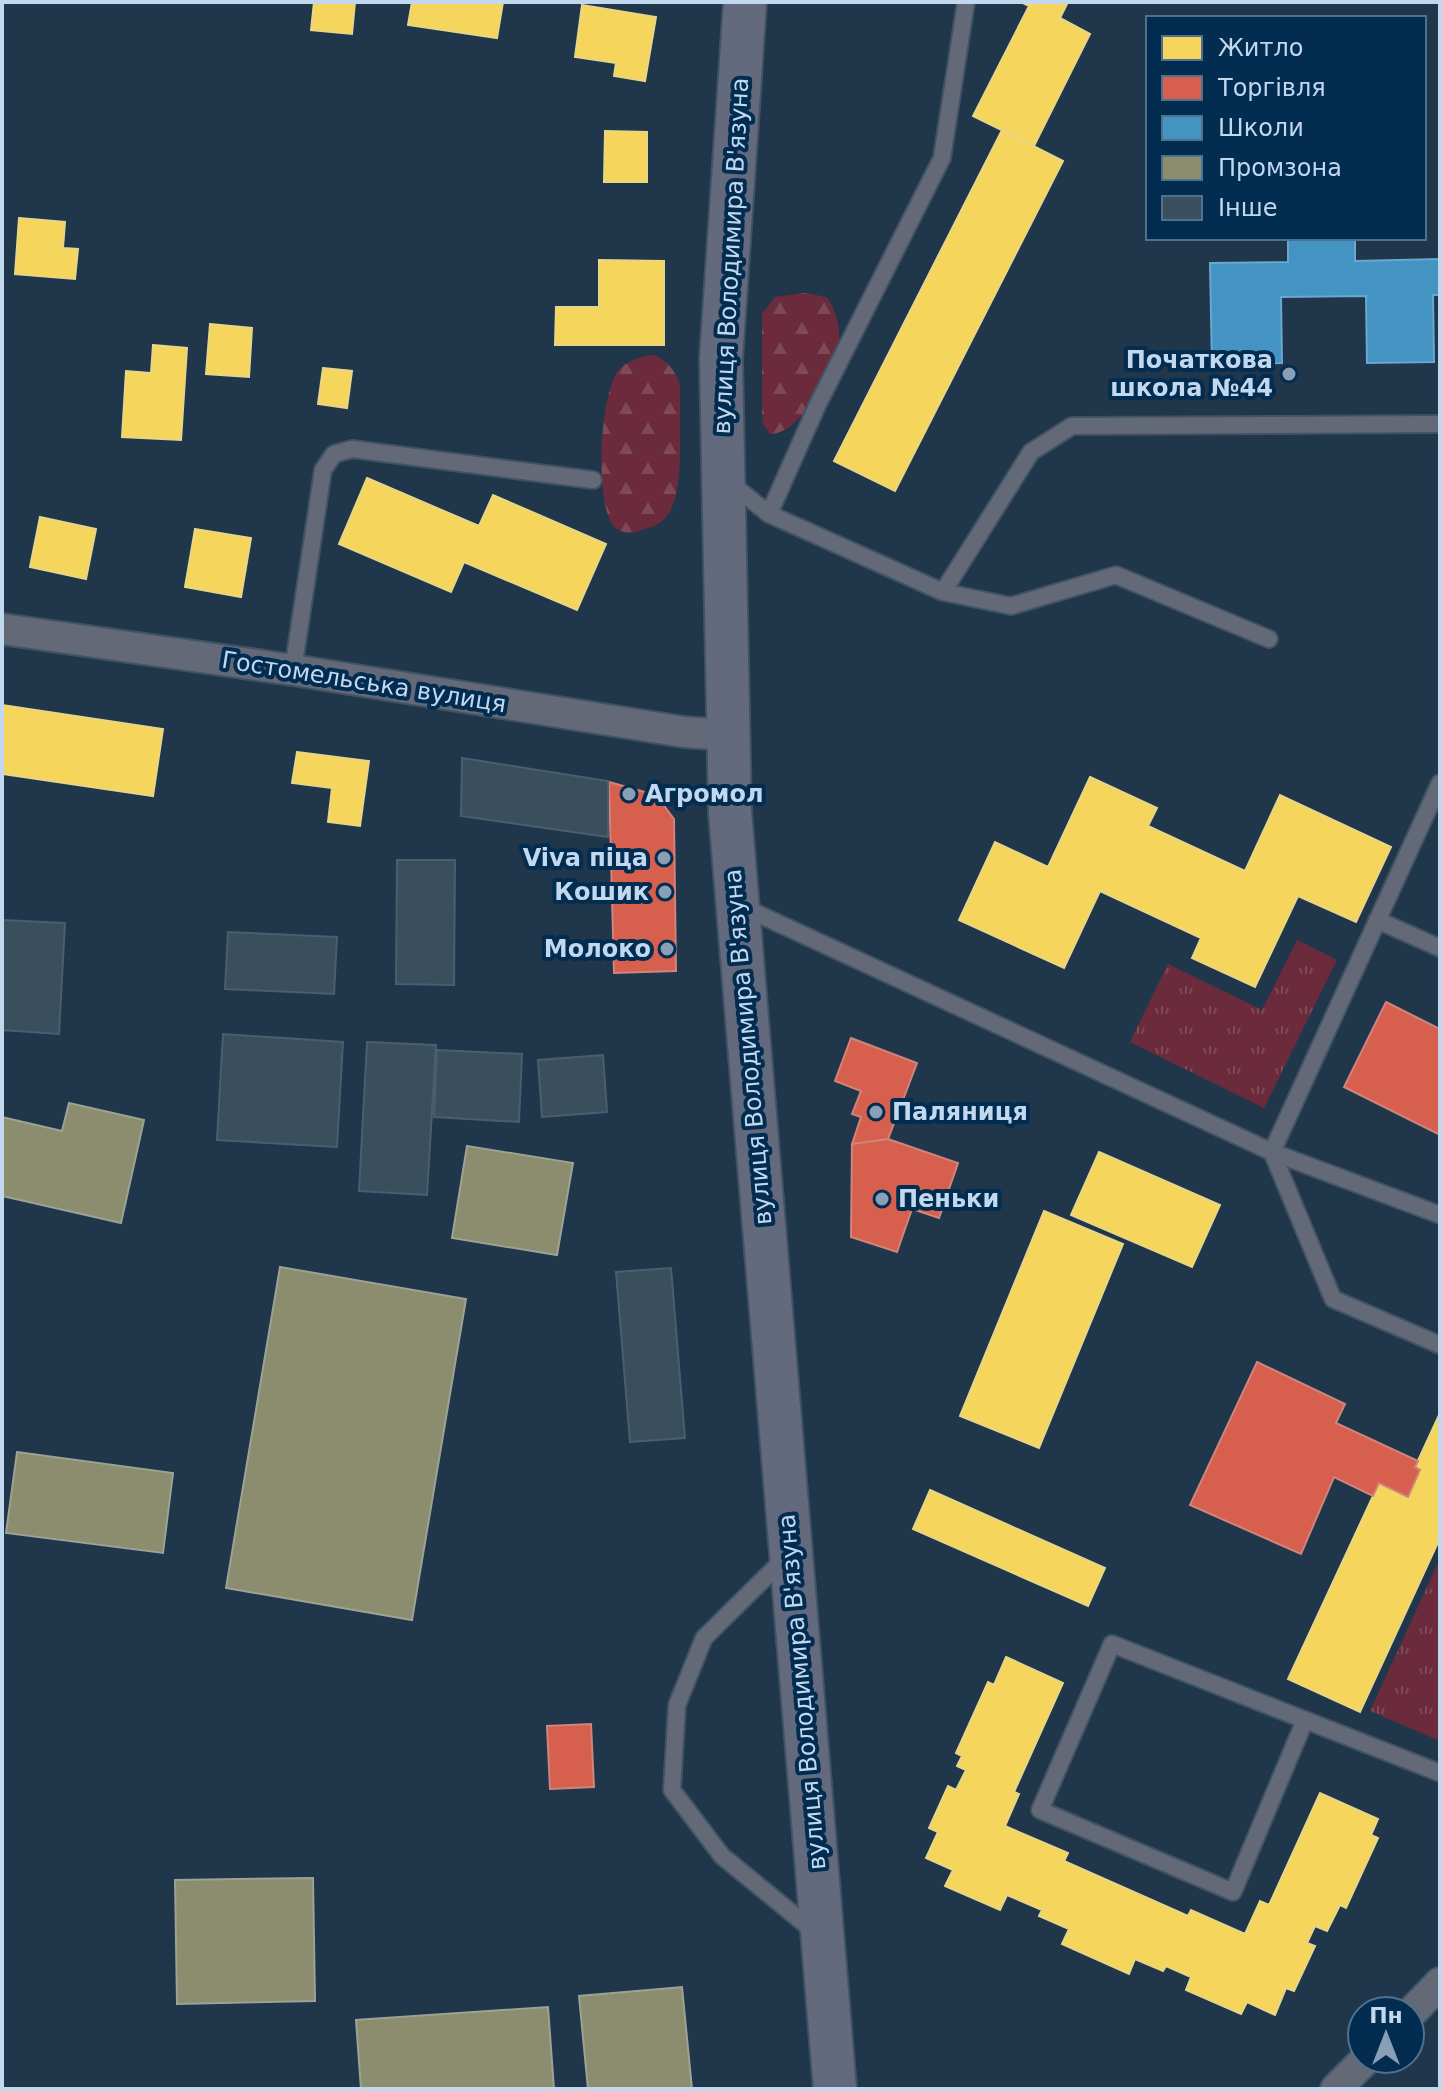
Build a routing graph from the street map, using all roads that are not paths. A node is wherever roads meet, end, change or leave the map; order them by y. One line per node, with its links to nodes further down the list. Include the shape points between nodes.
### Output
1 (745, 2): 4 (main road, вулиця Володимира В'язуна, via 721,359)
2 (966, 2): 6 (lane, via 942,158 817,406)
3 (1440, 424): 7 (lane, via 1072,426 1031,452)
4 (723, 477): 6 (lane); 11 (main road, вулиця Володимира В'язуна)
5 (593, 480): 10 (lane, via 352,449 334,454 323,470)
6 (769, 514): 7 (lane)
7 (943, 592): 9 (lane, via 1011,606 1116,575)
8 (2, 629): 10 (street, Гостомельська вулиця)
9 (1269, 639)
10 (293, 670): 11 (street, Гостомельська вулиця)
11 (727, 735): 13 (main road, вулиця Володимира В'язуна)
12 (1440, 783): 14 (lane)
13 (736, 904): 16 (lane); 19 (main road, вулиця Володимира В'язуна)
14 (1377, 920): 15 (lane); 16 (lane)
15 (1440, 948)
16 (1272, 1152): 17 (lane); 18 (lane, via 1333,1299)
17 (1440, 1215)
18 (1440, 1345)
19 (790, 1553): 22 (main road, вулиця Володимира В'язуна); 22 (lane, via 704,1638 677,1705 672,1790 722,1856)
20 (1305, 1720): 20 (lane, via 1112,1644 1040,1810 1233,1892); 21 (lane)
21 (1440, 1773)
22 (822, 1939): 25 (main road, вулиця Володимира В'язуна)
23 (1440, 1983): 24 (street)
24 (1426, 1997)
25 (835, 2089)

